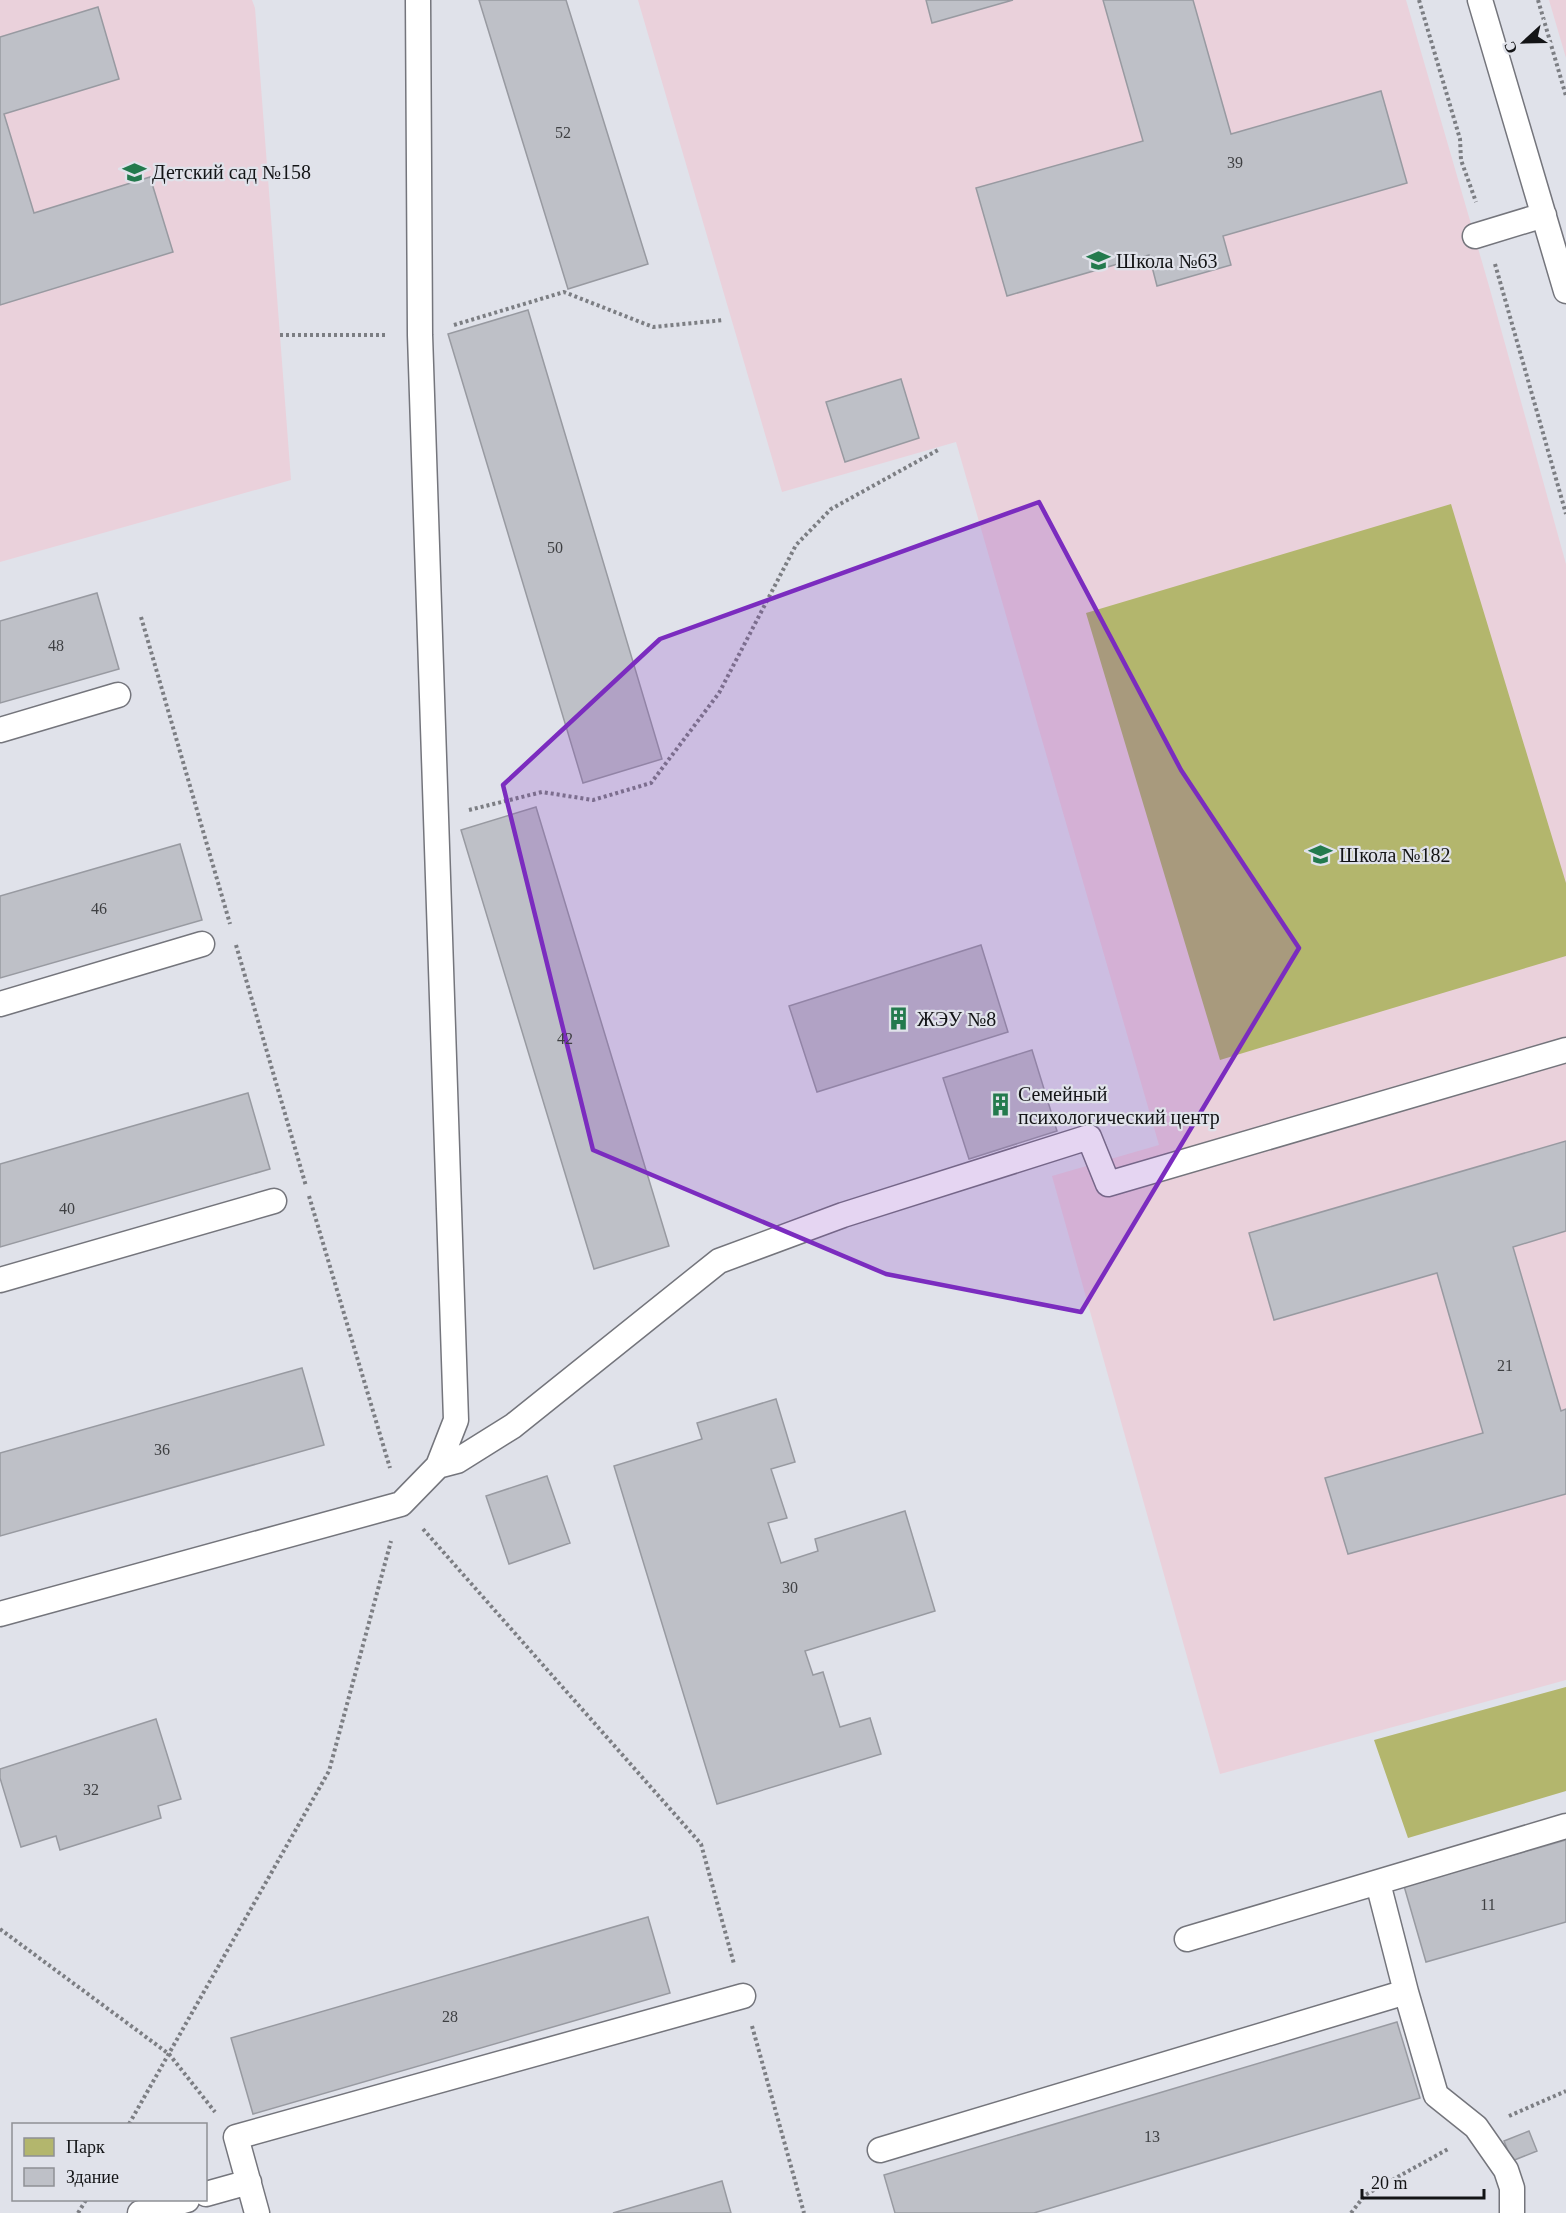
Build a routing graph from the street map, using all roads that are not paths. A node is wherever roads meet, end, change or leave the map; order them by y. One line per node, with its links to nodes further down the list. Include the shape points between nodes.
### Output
1 (418, 0): 13 (lane, via 420,335 456,1420)
2 (1480, 0): 3 (lane)
3 (1544, 215): 4 (lane); 5 (lane)
4 (1480, 234)
5 (1566, 291)
6 (118, 695): 7 (lane)
7 (0, 730)
8 (202, 944): 9 (lane)
9 (0, 1004)
10 (1566, 1050): 13 (lane, via 1108,1184 1089,1137 822,1222 718,1261 513,1426 457,1461)
11 (274, 1201): 12 (lane)
12 (0, 1281)
13 (438, 1466): 14 (lane, via 400,1504)
14 (0, 1614)
15 (1566, 1826): 16 (lane)
16 (1378, 1883): 17 (lane); 18 (lane)
17 (1187, 1939)
18 (1406, 1992): 20 (lane); 26 (lane, via 1436,2095 1476,2127 1506,2170 1512,2188)
19 (743, 1996): 21 (lane, via 236,2137)
20 (880, 2150)
21 (249, 2182): 22 (lane); 25 (lane)
22 (207, 2194)
23 (181, 2201): 24 (lane)
24 (140, 2213)
25 (257, 2213)
26 (1512, 2213)

